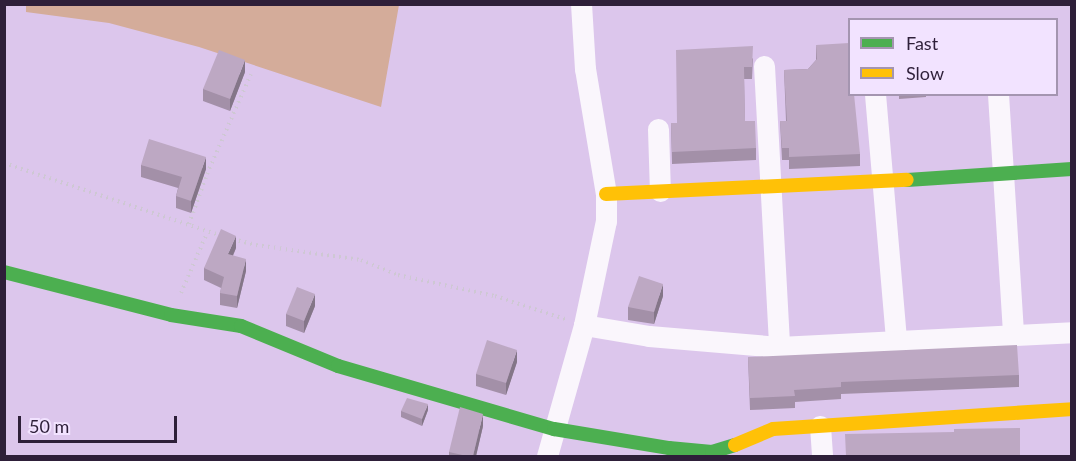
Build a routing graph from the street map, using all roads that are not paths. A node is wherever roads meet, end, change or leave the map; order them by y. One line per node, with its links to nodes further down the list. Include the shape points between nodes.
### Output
1 (581, 4): 11 (street, via 585,69)
2 (764, 66): 9 (street)
3 (875, 96): 8 (street)
4 (998, 96): 7 (street)
5 (657, 129): 10 (street)
6 (1071, 169): 7 (street)
7 (1003, 174): 8 (street); 15 (street)
8 (882, 182): 9 (street); 16 (street)
9 (768, 187): 10 (street); 17 (street)
10 (660, 191): 11 (street)
11 (606, 194): 13 (street, via 600,253)
12 (4, 272): 20 (street, via 171,315 241,326 338,366)
13 (584, 325): 17 (street, via 649,336); 20 (street)
14 (1071, 332): 15 (street)
15 (1013, 335): 16 (street)
16 (896, 341): 17 (street)
17 (779, 347)
18 (1071, 409): 19 (street)
19 (820, 426): 20 (street, via 773,429 712,452); 22 (street)
20 (554, 429): 21 (street)
21 (547, 456)
22 (822, 456)

